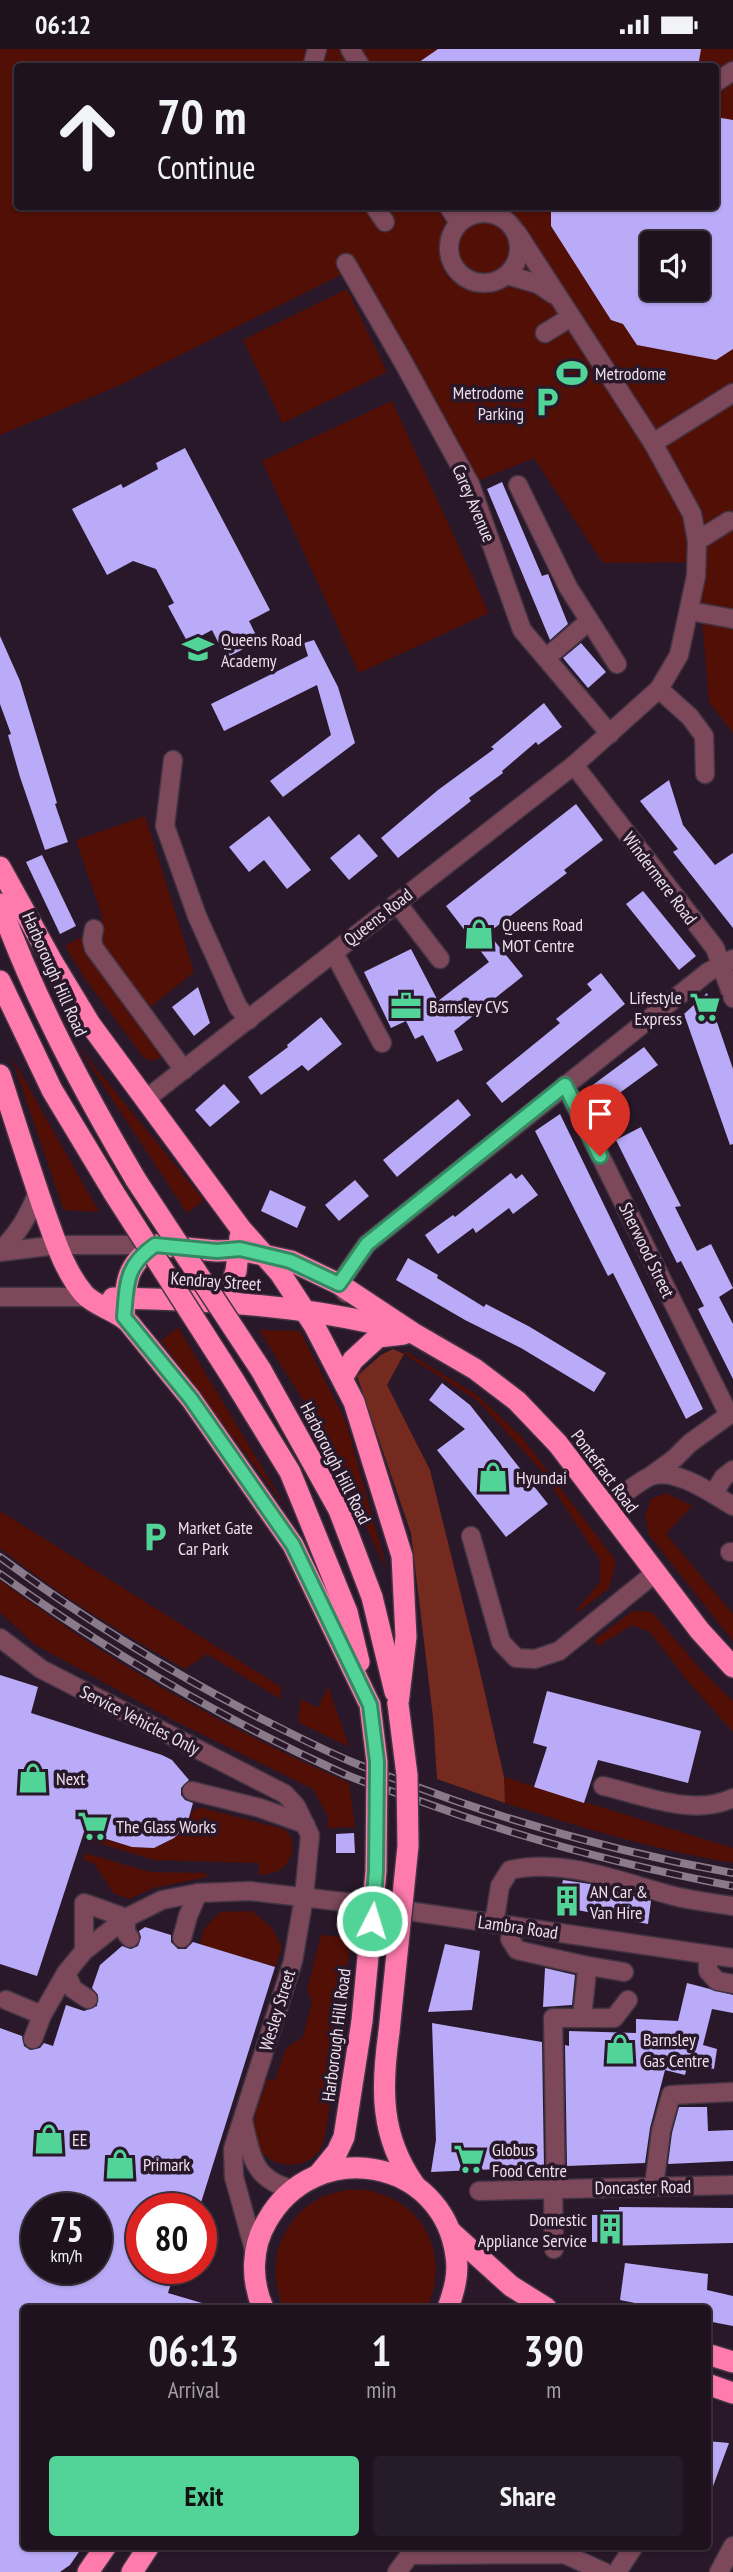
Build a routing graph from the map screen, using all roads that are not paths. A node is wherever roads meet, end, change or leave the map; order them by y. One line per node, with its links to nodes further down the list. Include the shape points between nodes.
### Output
1 (376, 210): 3 (street)
2 (451, 210): 4 (street)
3 (385, 222)
4 (459, 223): 5 (street, via 472,215 494,214 508,221); 7 (street, via 449,245 455,269 475,283 492,283)
5 (517, 233): 7 (street, via 518,260); 8 (street, Queens Road)
6 (346, 263): 19 (street, Carey Avenue, via 470,484 522,630)
7 (507, 275): 8 (street)
8 (556, 295): 9 (street, Queens Road)
9 (571, 317): 10 (street); 12 (street, Queens Road)
10 (544, 333)
11 (733, 393): 12 (street)
12 (653, 443): 15 (street, Queens Road, via 692,514)
13 (518, 485): 18 (street)
14 (729, 521): 15 (street)
15 (697, 541): 16 (street, Queens Road)
16 (690, 611): 17 (street); 21 (street, Queens Road, via 678,655)
17 (733, 619)
18 (588, 622): 19 (street); 20 (street)
19 (546, 658): 22 (street, Carey Avenue)
20 (617, 664)
21 (659, 689): 22 (street, Queens Road); 25 (street, via 704,736)
22 (610, 734): 24 (street, Queens Road)
23 (173, 760): 35 (street, via 165,826 197,916)
24 (574, 765): 27 (street, Queens Road); 32 (street, Windermere Road)
25 (705, 773)
26 (0, 867): 40 (highway, via 90,1024)
27 (397, 903): 30 (street, Queens Road); 31 (street)
28 (0, 904): 68 (highway, Harborough Hill Road, bridge, via 46,1016 90,1102 261,1370 338,1510 372,1597)
29 (94, 929): 37 (street, via 94,948)
30 (334, 953): 35 (street, Queens Road); 36 (street)
31 (440, 959)
32 (728, 962): 34 (street, Windermere Road); 39 (street, via 708,972)
33 (0, 981): 69 (highway, Harborough Hill Road, bridge, via 52,1090 290,1472 347,1612)
34 (733, 998)
35 (248, 1020): 37 (street, Queens Road)
36 (382, 1043)
37 (184, 1070): 40 (street, Queens Road)
38 (0, 1075): 41 (highway)
39 (565, 1085): 47 (street, via 367,1244); 58 (street, Sherwood Street)
40 (146, 1099): 42 (highway)
41 (38, 1192): 43 (highway); 45 (street, via 26,1221)
42 (240, 1239): 44 (highway, Kendray Street, via 217,1251); 46 (highway); 52 (highway, via 233,1284)
43 (57, 1245): 44 (street, Kendray Street); 45 (street, Kendray Street); 51 (highway)
44 (155, 1245): 53 (highway, via 138,1258 128,1277)
45 (0, 1252)
46 (261, 1254): 47 (highway, Pontefract Road, via 290,1261); 54 (highway)
47 (339, 1284): 55 (street, Pontefract Road, via 354,1305); 56 (highway, Pontefract Road)
48 (0, 1287): 49 (street)
49 (20, 1296): 50 (street); 51 (street)
50 (0, 1297)
51 (87, 1297): 53 (highway)
52 (225, 1302): 53 (highway, Kendray Street); 54 (highway, Kendray Street)
53 (125, 1308): 69 (highway, via 293,1545)
54 (304, 1310): 55 (highway, Pontefract Road); 57 (highway)
55 (387, 1326): 56 (highway, Pontefract Road)
56 (413, 1333): 57 (highway, via 378,1336); 63 (highway, Pontefract Road, via 475,1369 517,1401 558,1444)
57 (342, 1378): 68 (highway, via 354,1402 402,1556 406,1637)
58 (731, 1414): 60 (street)
59 (733, 1470): 61 (street)
60 (649, 1477): 61 (street, via 668,1474); 63 (street)
61 (713, 1494): 62 (street)
62 (733, 1506)
63 (606, 1508): 65 (highway, Pontefract Road)
64 (471, 1536): 65 (street, via 500,1642 516,1658 535,1659 559,1651)
65 (655, 1573): 67 (highway, Pontefract Road)
66 (0, 1638): 73 (street, Service Vehicles Only, via 41,1669 285,1794)
67 (733, 1667)
68 (398, 1704): 99 (highway, Harborough Hill Road, bridge, via 407,1775 408,1846 385,2063 387,2119 395,2151)
69 (370, 1705): 97 (highway, Harborough Hill Road, bridge, via 377,1762 376,1871 362,2021 344,2137)
70 (603, 1786): 72 (street, via 688,1805)
71 (192, 1791): 73 (street)
72 (733, 1798)
73 (305, 1824): 75 (street, Wesley Street, via 310,1842)
74 (198, 1892): 75 (street, Lambra Road); 77 (street, Lambra Road, via 162,1900); 81 (street)
75 (304, 1897): 78 (street, Lambra Road); 96 (street, Wesley Street, via 293,1961)
76 (733, 1906): 78 (street, via 555,1866 528,1866 510,1870 500,1885)
77 (126, 1918): 80 (street); 82 (street, Lambra Road); 82 (street, via 85,1903)
78 (494, 1924): 79 (street, Lambra Road)
79 (513, 1926): 83 (street, Lambra Road); 85 (street, via 510,1938 517,1950)
80 (130, 1938)
81 (182, 1938)
82 (84, 1951): 87 (street, Lambra Road)
83 (708, 1955): 84 (street, Lambra Road); 88 (street, via 708,1971 717,1980)
84 (733, 1958)
85 (583, 1965): 86 (street); 93 (street, via 587,1971)
86 (624, 1972)
87 (66, 1973): 89 (street, via 73,1989); 92 (street, Lambra Road)
88 (733, 1983)
89 (88, 1999)
90 (6, 2000): 92 (street)
91 (628, 2000): 93 (street, via 614,2018)
92 (42, 2015): 94 (street, Lambra Road)
93 (582, 2017): 102 (street, via 553,2018)
94 (33, 2039)
95 (733, 2092): 100 (street, via 671,2095)
96 (243, 2121): 101 (street, via 253,2163 275,2185); 106 (street, Wesley Street, via 233,2149 234,2177)
97 (319, 2174): 99 (highway, via 344,2167 369,2168); 101 (highway)
98 (733, 2185): 100 (street, Doncaster Road)
99 (416, 2186): 104 (highway, via 436,2206)
100 (654, 2186): 102 (street, Doncaster Road)
101 (292, 2189): 106 (highway, via 274,2207)
102 (555, 2189): 103 (street, Doncaster Road); 105 (street)
103 (480, 2191)
104 (450, 2231): 108 (highway, via 456,2284); 109 (highway, via 511,2286)
105 (554, 2249)
106 (255, 2253): 107 (highway, via 254,2274)
107 (262, 2305)
108 (449, 2305)
109 (541, 2305)
110 (711, 2355): 111 (highway)
111 (733, 2362)
112 (711, 2385): 113 (highway)
113 (733, 2393)
114 (733, 2546): 125 (street)
115 (103, 2550): 120 (highway)
116 (146, 2550): 121 (highway)
117 (410, 2550): 118 (street); 122 (street)
118 (564, 2550): 123 (street)
119 (631, 2550): 124 (street)
120 (88, 2572)
121 (132, 2572)
122 (397, 2572)
123 (604, 2572)
124 (617, 2572)
125 (719, 2572)

